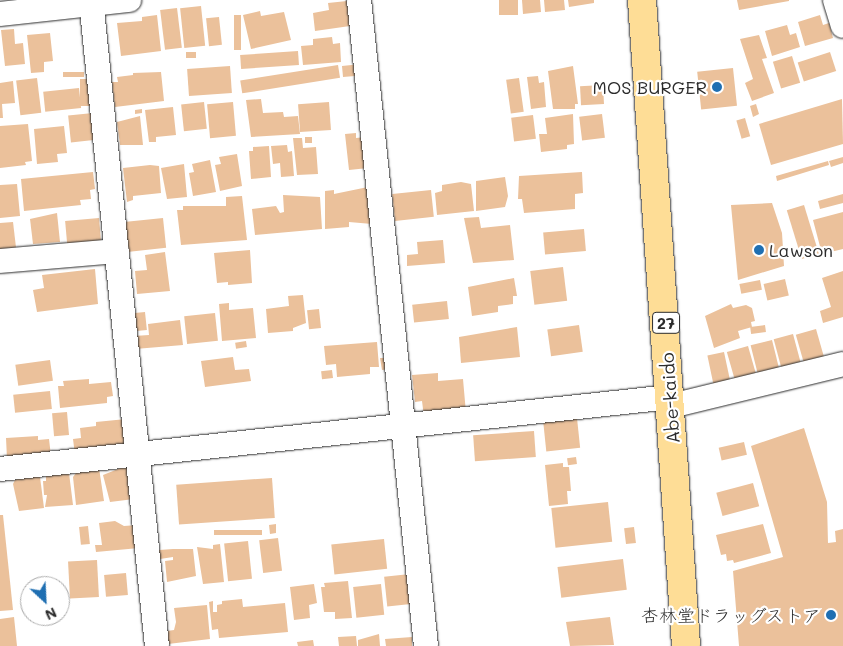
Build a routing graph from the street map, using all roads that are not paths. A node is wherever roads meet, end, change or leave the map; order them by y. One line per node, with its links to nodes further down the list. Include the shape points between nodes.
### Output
1 (129, 0): 5 (street)
2 (359, 0): 12 (street)
3 (642, 0): 11 (main road, Abe-kaido / 27)
4 (835, 0): 7 (street)
5 (91, 2): 6 (street); 8 (street)
6 (0, 14)
7 (843, 26)
8 (117, 251): 9 (street); 13 (street)
9 (0, 261)
10 (843, 364): 11 (street)
11 (671, 401): 12 (street); 17 (main road, Abe-kaido / 27)
12 (403, 426): 13 (street); 16 (street)
13 (138, 455): 14 (street); 15 (street)
14 (0, 469)
15 (157, 646)
16 (426, 646)
17 (686, 646)

